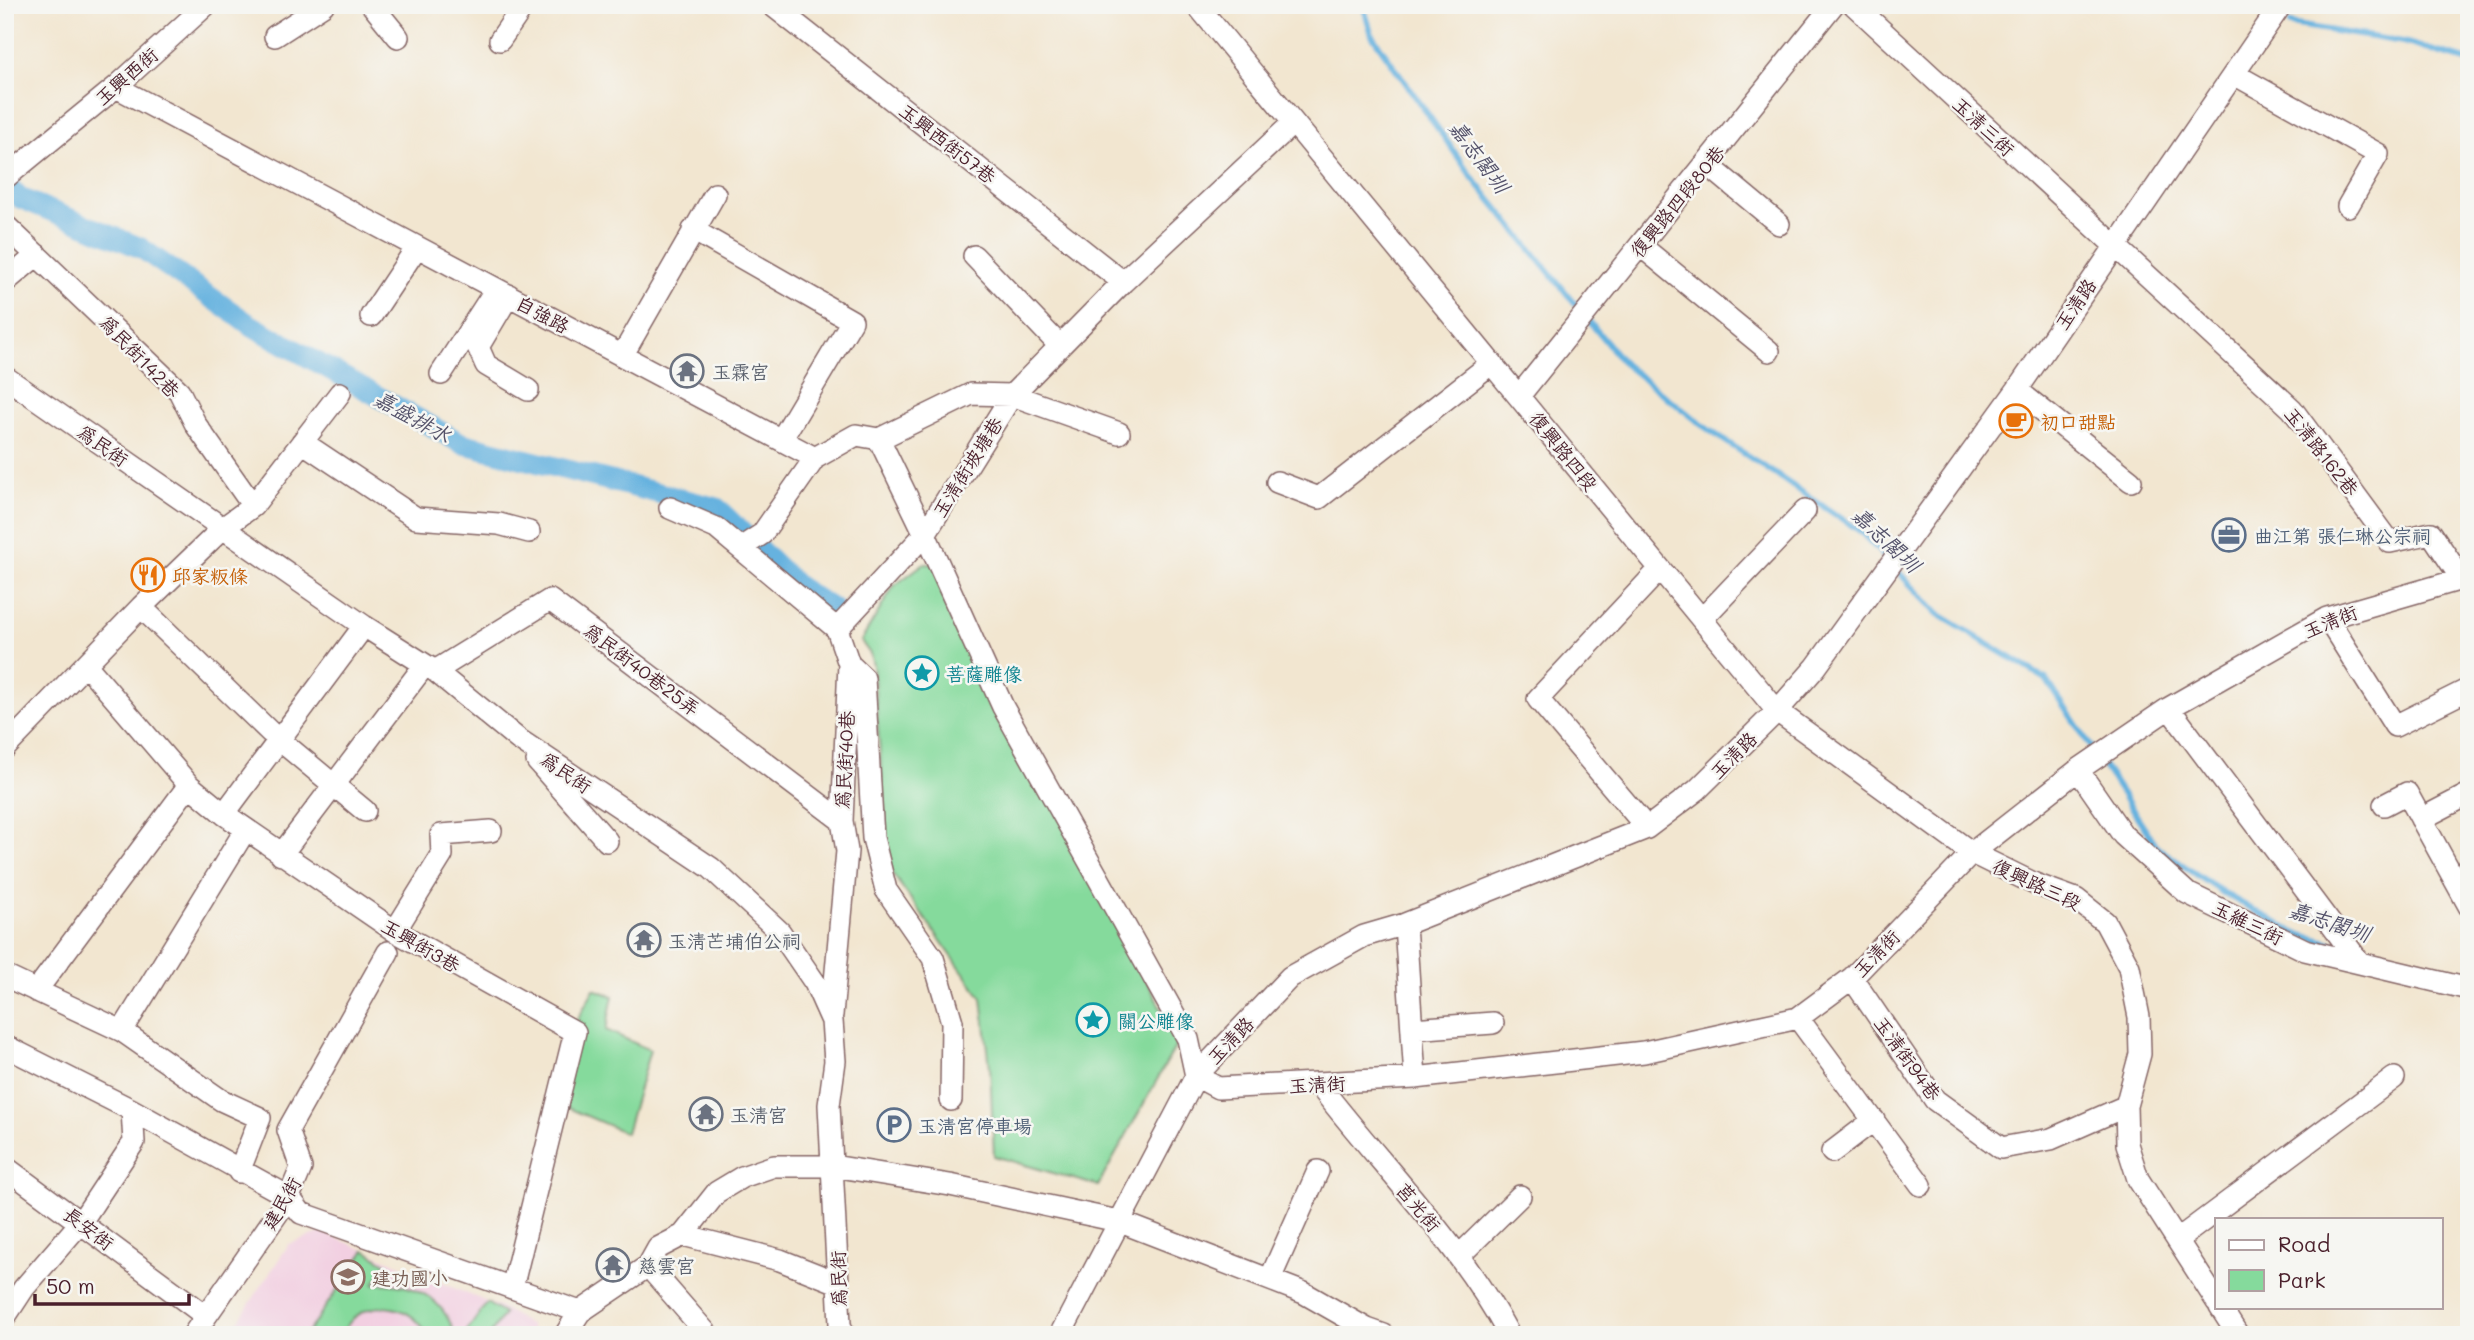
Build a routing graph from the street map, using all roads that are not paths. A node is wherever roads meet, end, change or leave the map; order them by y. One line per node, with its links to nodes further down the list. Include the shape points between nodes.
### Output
1 (206, 5): 14 (street, 玉興西街)
2 (323, 5): 10 (street)
3 (372, 5): 11 (street)
4 (524, 5): 12 (street)
5 (772, 5): 29 (street, 玉興西街57巷)
6 (1197, 5): 15 (street, 復興路四段)
7 (1833, 5): 16 (street, 復興路四段80巷)
8 (1854, 5): 24 (street, 玉清三街)
9 (2281, 5): 13 (street, 玉清路)
10 (275, 36)
11 (398, 37)
12 (500, 40)
13 (2234, 74): 19 (street, via 2378,154); 24 (street, 玉清路)
14 (116, 87): 17 (street, 玉興西街); 25 (street, 自強路)
15 (1293, 123): 29 (street, 玉清街坡塘巷); 35 (street, 復興路四段)
16 (1707, 164): 20 (street); 23 (street, 復興路四段80巷)
17 (5, 178)
18 (715, 194): 22 (street)
19 (2348, 206)
20 (1779, 224)
21 (5, 225): 26 (street, 為民街142巷)
22 (693, 230): 34 (street); 45 (street, via 852,321)
23 (1641, 246): 33 (street); 42 (street, 復興路四段80巷)
24 (2114, 246): 39 (street, 玉清路); 58 (street, 玉清路162巷, via 2292,409 2390,542 2431,533)
25 (417, 247): 30 (street, 自強路); 31 (street)
26 (37, 255): 28 (street); 50 (street, 為民街142巷, via 179,391 195,425)
27 (974, 257): 32 (street)
28 (5, 282)
29 (1123, 282): 32 (street, 玉清街坡塘巷)
30 (502, 292): 34 (street, 自強路); 36 (street); 38 (street, via 478,347 486,365)
31 (371, 316)
32 (1060, 346): 41 (street, 玉清街坡塘巷)
33 (1769, 351)
34 (622, 356): 45 (street, 自強路)
35 (1492, 363): 42 (street, 復興路四段); 49 (street, via 1319,498)
36 (441, 374)
37 (5, 377): 53 (street, 為民街)
38 (528, 390)
39 (2017, 390): 48 (street); 69 (street, 玉清路, via 1816,667)
40 (340, 393): 46 (street)
41 (1012, 395): 43 (street); 44 (street, via 971,394); 55 (street, 玉清街坡塘巷)
42 (1519, 396): 57 (street, 復興路四段)
43 (1119, 433)
44 (879, 439): 47 (street, via 856,435); 55 (street)
45 (781, 440): 47 (street, 自強路)
46 (302, 442): 50 (street); 54 (street, via 416,518 499,524)
47 (815, 458): 56 (street, via 762,534)
48 (2131, 481)
49 (1278, 482)
50 (253, 506): 53 (street)
51 (670, 508): 56 (street, via 716,528)
52 (1805, 512): 61 (street)
53 (223, 528): 59 (street); 62 (street, 為民街)
54 (529, 532)
55 (925, 534): 63 (street); 104 (street, 玉清街坡塘巷, via 1003,707 1188,1038)
56 (741, 547): 63 (street)
57 (1660, 569): 61 (street, 復興路四段); 82 (street, via 1538,699)
58 (2465, 578): 60 (street, 玉清街)
59 (141, 607): 65 (street); 71 (street)
60 (2328, 618): 67 (street, via 2395,726); 68 (street, 玉清街)
61 (1702, 619): 69 (street, 復興路四段)
62 (364, 626): 66 (street, 為民街); 71 (street)
63 (837, 629): 64 (street, 為民街40巷)
64 (849, 664): 81 (street, 為民街40巷); 108 (street, via 864,678 873,838 886,890 933,958 952,1022)
65 (86, 665): 72 (street); 74 (street, 玉興街3巷)
66 (429, 668): 70 (street, 為民街); 75 (street); 81 (street, 為民街40巷25弄, via 551,600)
67 (2469, 689)
68 (2169, 708): 73 (street, 玉清街); 93 (street)
69 (1777, 710): 82 (street, 玉清路, via 1697,790); 86 (street, 復興路四段)
70 (518, 739): 85 (street); 99 (street, 為民街, via 710,868 780,932 815,983)
71 (279, 740): 75 (street); 79 (street)
72 (5, 748)
73 (2078, 770): 86 (street, 玉清街); 93 (street, 玉維三街, via 2123,835 2187,893 2305,950)
74 (188, 785): 79 (street, 玉興街3巷); 97 (street)
75 (335, 786): 78 (street); 87 (street)
76 (2469, 794): 80 (street)
77 (2384, 805): 80 (street, via 2407,793)
78 (365, 811)
79 (224, 814): 83 (street, 玉興街3巷)
80 (2421, 819): 88 (street)
81 (842, 821): 99 (street, 為民街40巷, via 847,851)
82 (1647, 828): 90 (street, 玉清路)
83 (246, 830): 87 (street, 玉興街3巷); 102 (street)
84 (491, 831): 91 (street, via 441,835 442,855)
85 (607, 841)
86 (1972, 853): 95 (street, 玉清街); 109 (street, 復興路三段, via 2077,899 2105,922 2129,967 2139,1017 2140,1055)
87 (281, 855): 91 (street, 玉興街3巷)
88 (2461, 871): 89 (street)
89 (2469, 905)
90 (1405, 924): 101 (street); 104 (street, 玉清路, via 1364,936 1290,977)
91 (395, 931): 130 (street, 玉興街3巷, via 575,1032)
92 (388, 952): 119 (street, 建民街, via 288,1130 301,1168)
93 (2360, 963): 96 (street, 玉維三街)
94 (5, 976): 97 (street)
95 (1852, 978): 98 (street, 玉清街); 109 (street, 玉清街94巷, via 1935,1100 2001,1148 2051,1139)
96 (2469, 989)
97 (37, 991): 102 (street)
98 (1798, 1018): 105 (street, 玉清街, via 1644,1052); 111 (street)
99 (832, 1021): 114 (street, 為民街, via 835,1061 829,1105)
100 (1493, 1023): 101 (street)
101 (1412, 1029): 105 (street)
102 (122, 1031): 116 (street, via 221,1100 260,1118)
103 (5, 1046): 110 (street)
104 (1196, 1076): 107 (street, 玉清街, via 1217,1088); 120 (street, 玉清路)
105 (1415, 1078): 107 (street, 玉清街)
106 (2394, 1078): 123 (street)
107 (1319, 1085): 124 (street, 莒光街)
108 (951, 1100)
109 (2126, 1106): 123 (street, 復興路三段, via 2127,1144 2138,1179)
110 (132, 1110): 116 (street); 121 (street, via 134,1143)
111 (1874, 1120): 112 (street); 117 (street)
112 (1832, 1153)
113 (5, 1167): 121 (street, 長安街)
114 (833, 1167): 120 (street, via 950,1185); 122 (street, via 774,1166 742,1177 717,1192); 128 (street, 為民街)
115 (1318, 1171): 127 (street)
116 (239, 1172): 119 (street)
117 (1921, 1185)
118 (1520, 1196): 124 (street)
119 (289, 1197): 130 (street, via 301,1213); 134 (street, 建民街)
120 (1118, 1221): 127 (street); 141 (street, 玉清路)
121 (81, 1222): 129 (street); 134 (street, 長安街)
122 (683, 1235): 125 (street, via 658,1248); 128 (street, via 780,1260)
123 (2177, 1240): 131 (street, 復興路三段)
124 (1460, 1255): 142 (street, 莒光街)
125 (648, 1266): 133 (street); 139 (street)
126 (5, 1277): 129 (street)
127 (1270, 1279): 136 (street, via 1304,1293)
128 (838, 1283): 140 (street, 為民街)
129 (24, 1288): 135 (street)
130 (512, 1288): 133 (street)
131 (2215, 1299)
132 (2221, 1308): 143 (street)
133 (580, 1312): 138 (street)
134 (206, 1316): 137 (street, 建民街)
135 (5, 1317)
136 (1371, 1333)
137 (193, 1335)
138 (565, 1335)
139 (708, 1335)
140 (844, 1335)
141 (1060, 1335)
142 (1509, 1335)
143 (2238, 1335)

